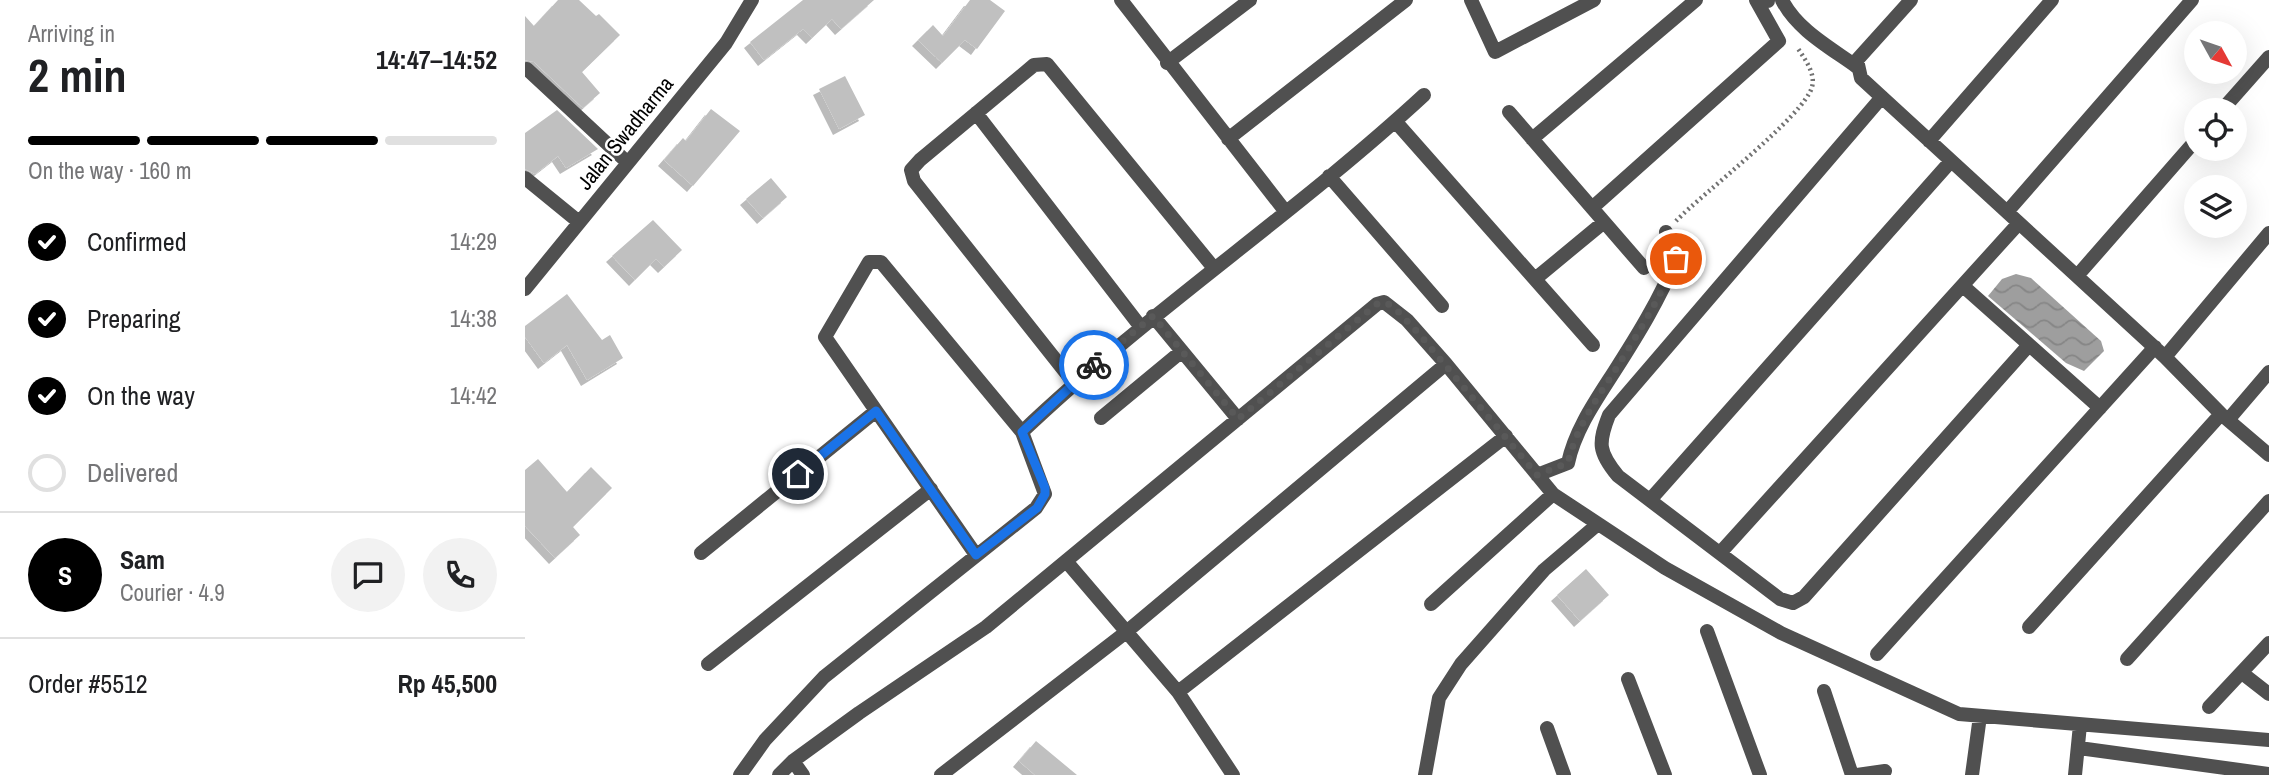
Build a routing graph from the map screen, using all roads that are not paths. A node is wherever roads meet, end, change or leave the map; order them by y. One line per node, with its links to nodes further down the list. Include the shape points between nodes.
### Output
1 (753, 0): 29 (street, Jalan Swadharma, via 726,43)
2 (1121, 0): 15 (street)
3 (1250, 0): 15 (street)
4 (1406, 0): 24 (street)
5 (1471, 0): 13 (street, via 1495,52)
6 (1594, 0): 13 (street)
7 (1696, 0): 25 (street)
8 (1756, 0): 32 (street, via 1779,41)
9 (1782, 0): 16 (street, via 1804,28)
10 (1911, 0): 16 (street, via 1857,60)
11 (2052, 0): 26 (street)
12 (2192, 0): 34 (street)
13 (1572, 5)
14 (2269, 57): 20 (street)
15 (1167, 63): 24 (street)
16 (1857, 67): 19 (street, via 1861,78)
17 (527, 69): 29 (street)
18 (1424, 95): 23 (street)
19 (1882, 97): 26 (street); 67 (street, via 1609,415 1601,436 1603,457)
20 (2233, 98)
21 (1509, 112): 25 (street)
22 (976, 113): 40 (street, via 1034,65 1047,64); 48 (street); 55 (street, via 920,160 911,170 914,181)
23 (1395, 121): 30 (street); 43 (street)
24 (1228, 139): 33 (street)
25 (1532, 139): 32 (street)
26 (1929, 141): 28 (street)
27 (2184, 154): 42 (street)
28 (1951, 161): 34 (street); 67 (street)
29 (628, 163): 35 (street, Jalan Swadharma)
30 (1329, 176): 33 (street); 46 (street)
31 (525, 178): 35 (street)
32 (1592, 208): 36 (street)
33 (1285, 211): 40 (street)
34 (2007, 212): 37 (street)
35 (579, 222): 45 (street, Jalan Swadharma)
36 (1604, 222): 41 (street); 43 (street)
37 (2019, 223): 42 (street); 44 (street)
38 (1666, 232): 64 (street, via 1676,259 1645,322 1600,394 1568,463)
39 (2269, 233): 52 (street)
40 (1213, 267): 47 (street)
41 (1644, 268)
42 (2077, 276): 52 (street)
43 (1535, 279): 49 (street)
44 (1963, 286): 50 (street); 71 (street)
45 (525, 289)
46 (1442, 306)
47 (1153, 316): 48 (street); 51 (street)
48 (1140, 326): 55 (street)
49 (1593, 345)
50 (2029, 345): 56 (street); 71 (street, via 1804,597 1793,603 1780,599)
51 (1182, 351): 59 (street); 60 (street)
52 (2160, 352): 56 (street); 58 (street)
53 (1446, 364): 60 (street, via 1394,307 1384,302); 62 (street); 77 (street)
54 (2269, 372): 58 (street)
55 (1074, 383): 61 (street)
56 (2100, 408): 79 (street)
57 (876, 411): 61 (street, via 825,337 869,262 881,262); 65 (street); 70 (street)
58 (2224, 417): 63 (street); 75 (street)
59 (1101, 418)
60 (1238, 419): 73 (street)
61 (1022, 432): 72 (street, via 1045,494 1037,508)
62 (1506, 436): 64 (street); 85 (street)
63 (2269, 455)
64 (1537, 475): 66 (street)
65 (931, 489): 72 (street); 81 (street)
66 (1553, 494): 69 (street); 74 (street)
67 (1650, 500): 71 (street)
68 (2269, 501): 80 (street)
69 (1598, 524): 88 (street, via 1665,568 1781,633 1917,697 1959,714); 101 (street, via 1544,570 1461,664 1440,698)
70 (701, 553)
71 (1720, 553)
72 (976, 555): 96 (street, via 824,677 765,740)
73 (1066, 561): 77 (street); 93 (street, via 986,627)
74 (1431, 604)
75 (2029, 627)
76 (1707, 631): 104 (street)
77 (1125, 633): 85 (street); 99 (street)
78 (2269, 643): 82 (street)
79 (1877, 654)
80 (2127, 659)
81 (708, 664)
82 (2242, 673): 86 (street); 87 (street)
83 (1628, 679): 103 (street)
84 (1824, 691): 105 (street)
85 (1178, 692): 100 (street)
86 (2269, 694)
87 (2209, 707)
88 (1980, 716): 89 (street); 107 (street)
89 (2080, 725): 91 (street); 92 (street)
90 (1547, 729): 102 (street)
91 (2269, 740)
92 (2079, 748): 95 (street); 108 (street)
93 (793, 761): 97 (street); 98 (street)
94 (1885, 771): 106 (street)
95 (2269, 774)
96 (740, 775)
97 (779, 775)
98 (803, 775)
99 (941, 775)
100 (1233, 775)
101 (1425, 775)
102 (1565, 775)
103 (1665, 775)
104 (1761, 775)
105 (1851, 775)
106 (1857, 775)
107 (1972, 775)
108 (2075, 775)

